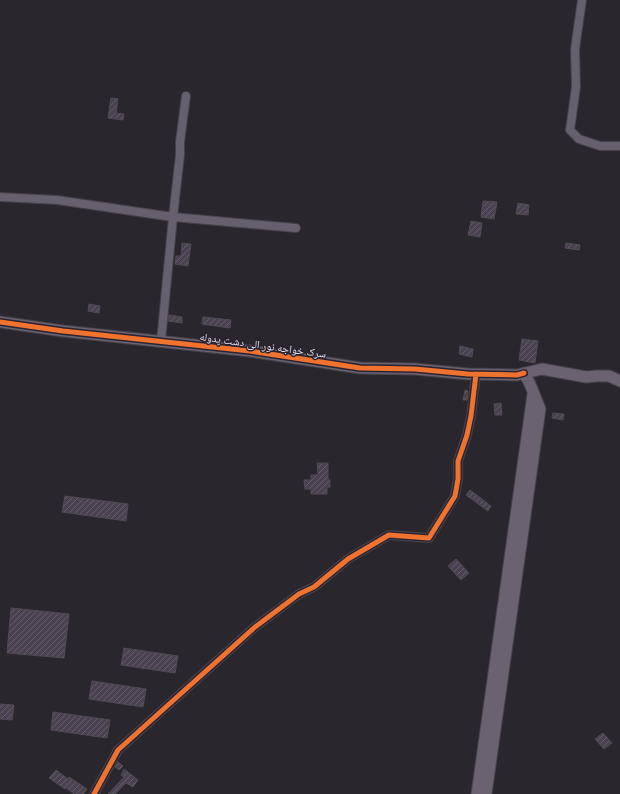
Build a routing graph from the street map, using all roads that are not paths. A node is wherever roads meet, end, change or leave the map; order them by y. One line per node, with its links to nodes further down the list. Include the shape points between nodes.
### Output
1 (582, 0): 3 (street, via 575,49 576,87 570,130 579,139 600,146)
2 (186, 96): 5 (street)
3 (620, 146)
4 (0, 197): 5 (street, via 57,200)
5 (173, 217): 6 (street); 8 (street)
6 (296, 228)
7 (0, 322): 8 (main road, سرک خواجه نور الی دشت پدوله)
8 (161, 341): 10 (main road, سرک خواجه نور الی دشت پدوله, via 250,351 360,368)
9 (524, 373): 10 (main road, سرک خواجه نور الی دشت پدوله); 11 (main road, سرک خواجه نور الی دشت پدوله, via 542,369 586,377 609,376); 12 (main road)
10 (476, 374): 13 (street, via 471,416 458,461 454,496 429,538 389,535 348,559 314,587 299,594 268,616 118,750)
11 (620, 381)
12 (533, 394): 14 (main road); 15 (main road, via 540,409)
13 (94, 794)
14 (477, 794)
15 (486, 794)

